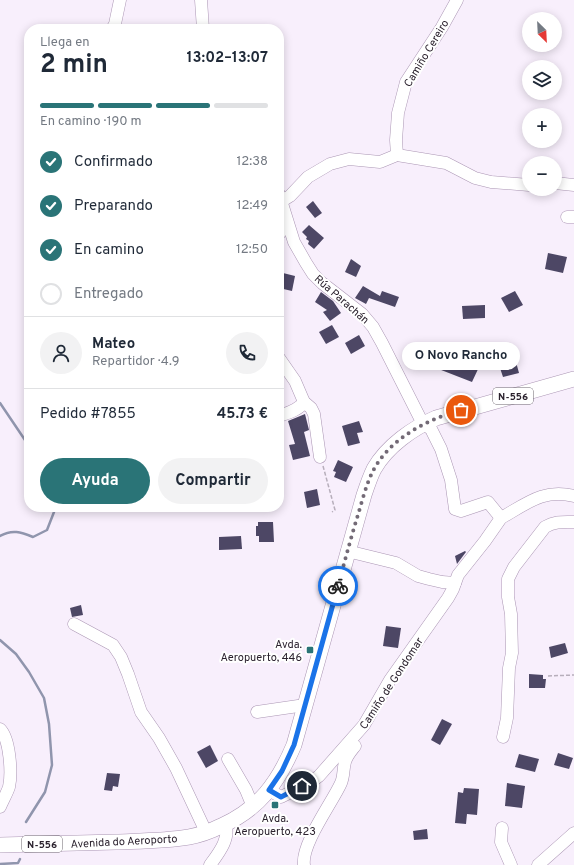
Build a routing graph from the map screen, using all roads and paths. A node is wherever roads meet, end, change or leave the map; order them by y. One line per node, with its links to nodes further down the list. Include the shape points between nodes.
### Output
1 (120, 0): 4 (street)
2 (200, 0): 5 (street)
3 (457, 0): 6 (street, Camiño Cereiro, via 406,82 398,114)
4 (115, 24)
5 (202, 24)
6 (397, 156): 7 (street, via 446,163 475,178 491,182); 10 (street, via 380,162 349,160 330,164 308,177 290,196)
7 (522, 184)
8 (562, 184): 9 (street)
9 (574, 185)
10 (284, 197)
11 (284, 231): 16 (street, Rúa Parachán, via 294,242 313,274 373,326)
12 (284, 366): 14 (street)
13 (574, 379): 16 (main road, Avenida do Aeroporto / N-556, via 452,413)
14 (304, 402): 15 (street, via 297,409); 17 (street, via 312,408 314,414)
15 (284, 414)
16 (423, 424): 20 (street, via 431,429 441,449 455,509 461,511 488,502); 22 (main road, Avenida do Aeroporto / N-556, via 388,451 374,469)
17 (320, 457): 19 (path, via 333,500 335,510)
18 (574, 496): 20 (street, Camiño de Gondomar, via 557,493 539,497)
19 (332, 512)
20 (501, 518): 23 (street, Camiño de Gondomar, via 458,575)
21 (574, 522): 31 (street, via 551,523 545,527 510,573 508,587 512,653)
22 (347, 551): 23 (street, via 396,563 429,580); 27 (main road, Avenida do Aeroporto / N-556)
23 (455, 583): 28 (street, Camiño de Gondomar, via 448,598)
24 (74, 624): 38 (street, via 113,645 117,651 141,712 176,768)
25 (574, 675): 26 (path)
26 (548, 676)
27 (305, 705): 29 (street); 33 (main road, Avenida do Aeroporto / N-556, via 294,745 282,771)
28 (372, 710): 33 (street, Camiño de Gondomar, via 364,725 319,776 281,797); 42 (street, via 374,720 345,761 342,780 308,845)
29 (257, 712)
30 (0, 729): 35 (street, via 7,743 10,768 9,788)
31 (504, 737)
32 (228, 759): 34 (street)
33 (269, 790): 34 (main road, Avenida do Aeroporto / N-556)
34 (253, 806): 36 (main road, Avenida do Aeroporto / N-556)
35 (0, 807)
36 (225, 824): 38 (main road, Avenida do Aeroporto / N-556); 41 (street, via 228,830 225,841)
37 (502, 828): 43 (street, via 501,842)
38 (206, 832): 40 (main road, Avenida do Aeroporto / N-556, via 190,837 157,841)
39 (574, 833): 44 (street)
40 (0, 844)
41 (210, 865)
42 (304, 865)
43 (511, 865)
44 (538, 865)

